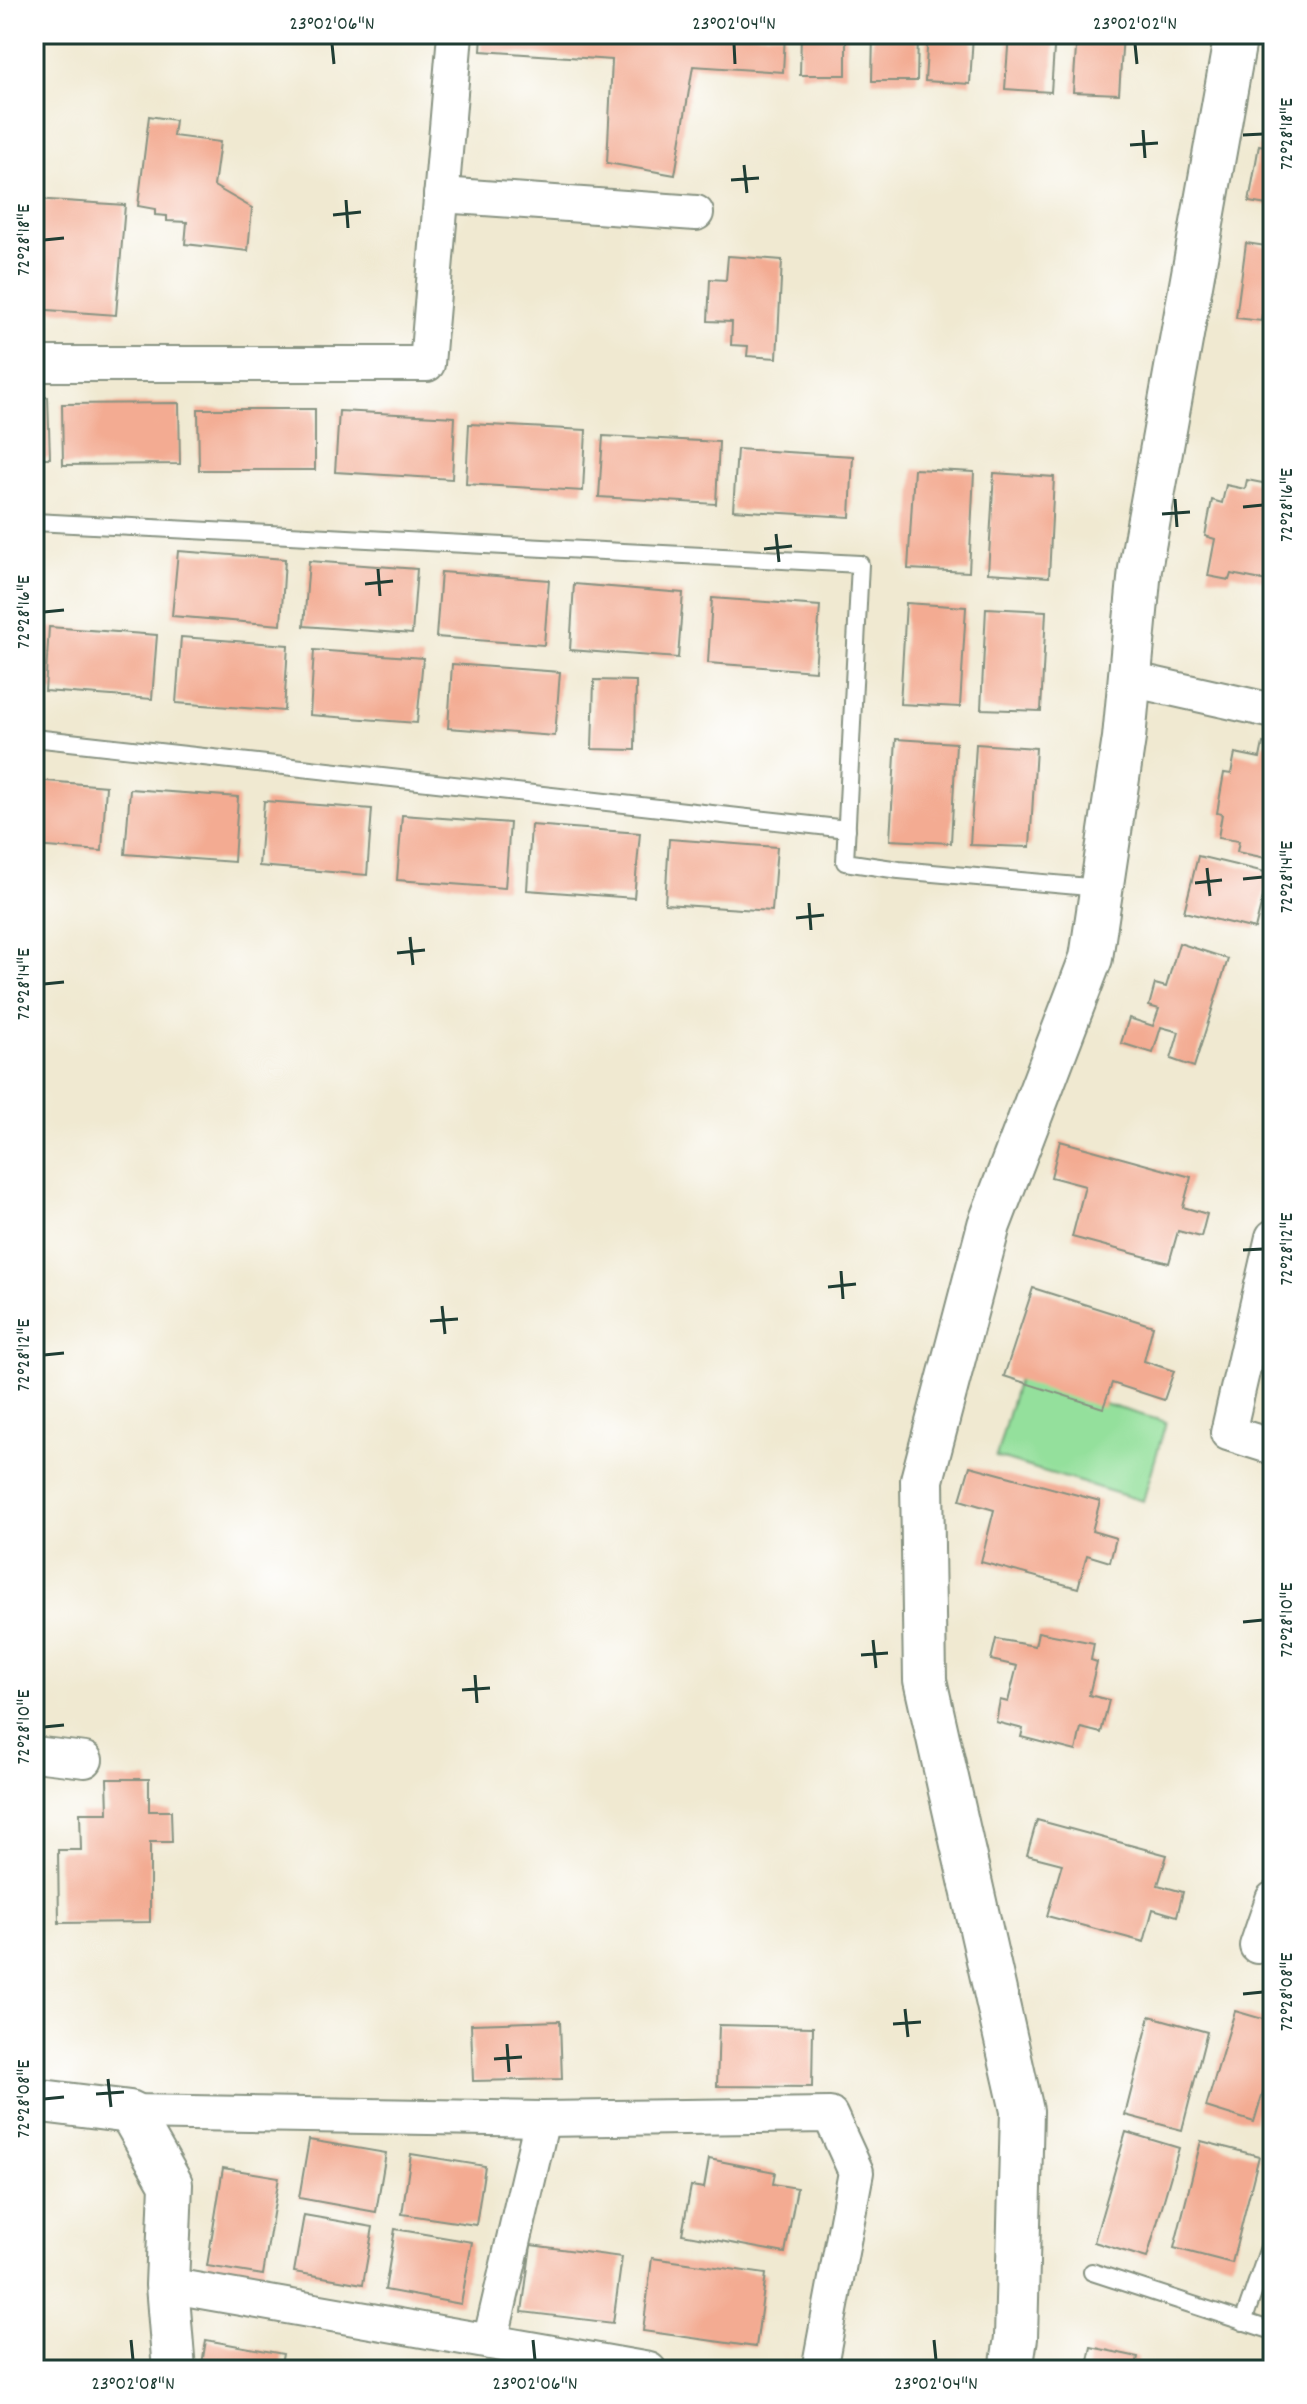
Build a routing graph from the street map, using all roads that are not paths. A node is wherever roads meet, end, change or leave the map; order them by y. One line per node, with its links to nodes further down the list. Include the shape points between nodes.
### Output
1 (455, 34): 3 (street)
2 (1236, 34): 7 (street, via 1140,569)
3 (441, 195): 4 (street); 5 (street, via 427,364)
4 (696, 213)
5 (34, 364)
6 (34, 522): 10 (lane, via 860,564)
7 (1130, 679): 8 (street); 11 (street)
8 (1273, 711)
9 (34, 738): 10 (lane)
10 (847, 829): 11 (lane, via 845,862)
11 (1100, 888): 30 (street, via 1091,958 989,1225 922,1480 925,1680 1022,2111)
12 (1273, 1237): 13 (street, via 1228,1433)
13 (1273, 1447)
14 (34, 1754): 15 (street)
15 (85, 1760)
16 (1273, 1899): 17 (street)
17 (1257, 1946)
18 (34, 2100): 19 (street)
19 (130, 2112): 20 (street); 23 (street, via 171,2184)
20 (542, 2119): 26 (street); 29 (street, via 830,2115 856,2172)
21 (1273, 2236): 24 (lane)
22 (1092, 2272): 24 (lane)
23 (167, 2285): 26 (street); 27 (street)
24 (1243, 2322): 25 (lane)
25 (1273, 2331)
26 (490, 2342): 28 (street)
27 (174, 2370)
28 (649, 2370)
29 (819, 2370)
30 (1011, 2370)

